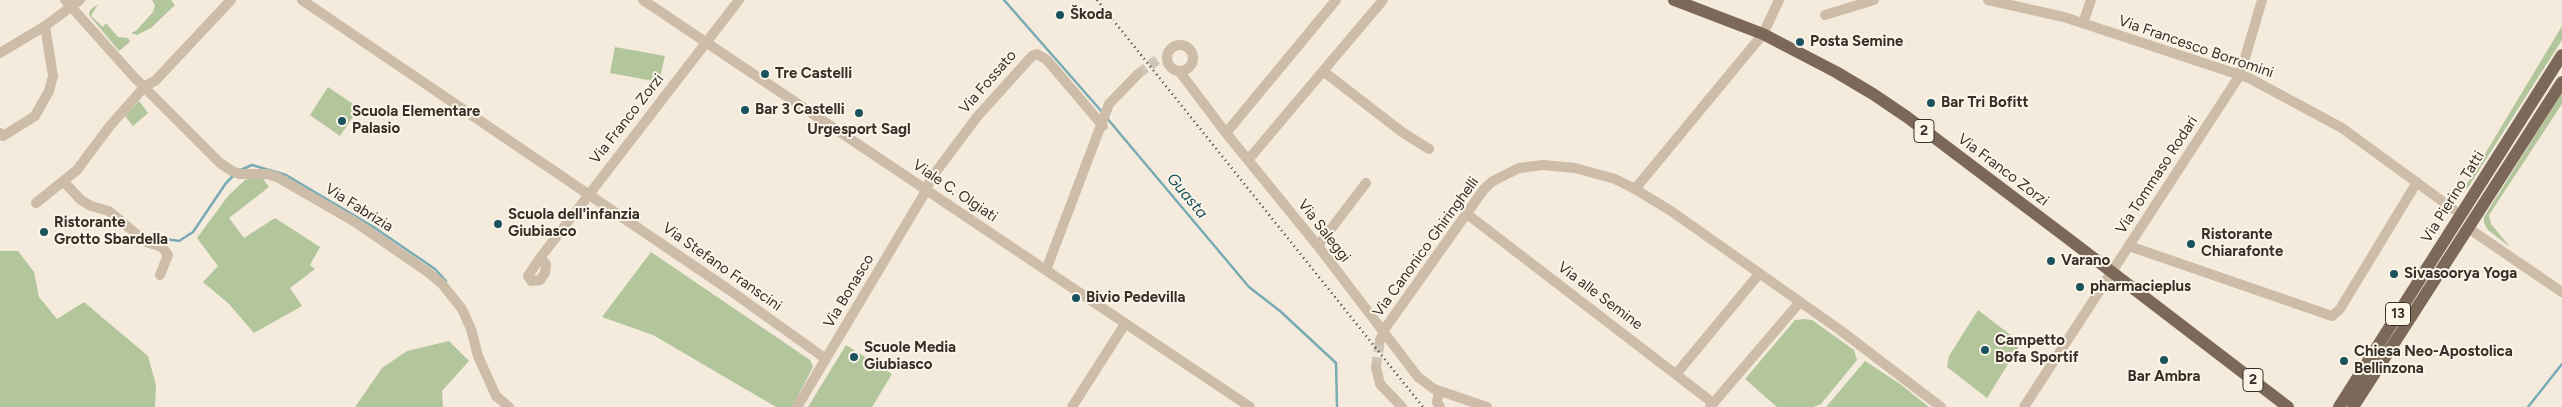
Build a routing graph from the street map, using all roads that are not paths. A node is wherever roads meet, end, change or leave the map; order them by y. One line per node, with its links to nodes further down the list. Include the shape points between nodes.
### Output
1 (231, 0): 26 (street, via 155,81)
2 (302, 0): 37 (street, Via Stefano Franscini)
3 (643, 0): 18 (street, Viale C. Olgiati)
4 (739, 0): 18 (street, Via Franco Zorzi)
5 (1336, 0): 29 (street)
6 (1383, 0): 22 (street)
7 (1674, 0): 17 (main road, Via Franco Zorzi / 2)
8 (1779, 0): 17 (street)
9 (1874, 0): 14 (street)
10 (1988, 0): 15 (street, Via Francesco Borromini)
11 (2091, 0): 15 (street)
12 (2262, 0): 24 (street, Via Tommaso Rodari)
13 (72, 2): 16 (street); 26 (street, Via Fabrizia)
14 (1825, 15)
15 (2083, 23): 24 (street, Via Francesco Borromini)
16 (45, 26): 19 (street); 28 (street, via 53,76 49,91 35,116 3,136)
17 (1763, 34): 35 (street); 46 (main road, Via Franco Zorzi / 2, via 1836,72 1907,117)
18 (707, 42): 36 (street, Viale C. Olgiati); 37 (street, Via Franco Zorzi)
19 (0, 53)
20 (2562, 55): 40 (main road, Via Pierino Tatti / 13)
21 (1179, 71): 21 (street, Via Saleggi, via 1162,57 1175,46 1183,45 1190,50 1192,62); 29 (street, Via Saleggi)
22 (1324, 71): 30 (street); 31 (street)
23 (1138, 74): 27 (street, via 1109,104)
24 (2240, 75): 33 (street, Via Francesco Borromini, via 2290,98 2342,128); 43 (street, Via Tommaso Rodari)
25 (2562, 82): 41 (main road, Via Pierino Tatti / 13)
26 (145, 86): 32 (street, via 77,170); 59 (street, Via Fabrizia, via 220,163 236,173 277,177 348,218 430,273 462,309 496,396)
27 (1104, 123): 36 (street, Via Fossato, via 1047,60 1037,54 1016,71 977,117 932,177); 45 (street)
28 (0, 133)
29 (1226, 133): 31 (street, Via Saleggi)
30 (1429, 149)
31 (1248, 160): 42 (street, Via Saleggi)
32 (64, 181): 38 (street); 48 (street, via 81,200 109,211 146,242 162,247 168,254)
33 (2416, 182): 40 (street, Via Francesco Borromini); 43 (street, via 2335,315 2321,314)
34 (1366, 183): 42 (street)
35 (1636, 188): 39 (street, Via Canonico Ghiringhelli, via 1586,170 1525,167 1493,181); 47 (street, Via Canonico Ghiringhelli)
36 (926, 190): 45 (street, Viale C. Olgiati); 53 (street, Via Bonasco)
37 (590, 194): 44 (street, Via Franco Zorzi); 53 (street, Via Stefano Franscini)
38 (36, 203)
39 (1467, 214): 52 (street, Via Canonico Ghiringhelli); 55 (street, Via alle Semine)
40 (2455, 215): 41 (main road); 57 (main road, Via Pierino Tatti / 13)
41 (2468, 228): 49 (street); 71 (main road, Via Pierino Tatti / 13)
42 (1318, 246): 52 (street, Via Saleggi)
43 (2129, 246): 46 (street, Via Tommaso Rodari)
44 (540, 258)
45 (1046, 270): 51 (street, Viale C. Olgiati)
46 (2111, 272): 67 (street, Via Tommaso Rodari); 68 (main road, Via Franco Zorzi / 2)
47 (1759, 274): 50 (street, Via Canonico Ghiringhelli); 55 (street)
48 (160, 275)
49 (2562, 292)
50 (1799, 303): 58 (street); 66 (street, Via Canonico Ghiringhelli)
51 (1125, 324): 61 (street); 62 (street, Viale C. Olgiati)
52 (1381, 336): 56 (street, Via Saleggi, via 1418,377)
53 (826, 359): 60 (street, Via Bonasco)
54 (1376, 367): 63 (street, via 1380,384)
55 (1677, 373): 58 (street, Via alle Semine)
56 (1439, 390): 64 (street, via 1437,402); 65 (street, Via Saleggi)
57 (2348, 392): 69 (main road); 70 (main road, Via Pierino Tatti / 13)
58 (1711, 405)
59 (508, 407)
60 (797, 407)
61 (1072, 407)
62 (1250, 407)
63 (1402, 407)
64 (1440, 407)
65 (1487, 407)
66 (1941, 407)
67 (2024, 407)
68 (2288, 407)
69 (2332, 407)
70 (2340, 407)
71 (2352, 407)

